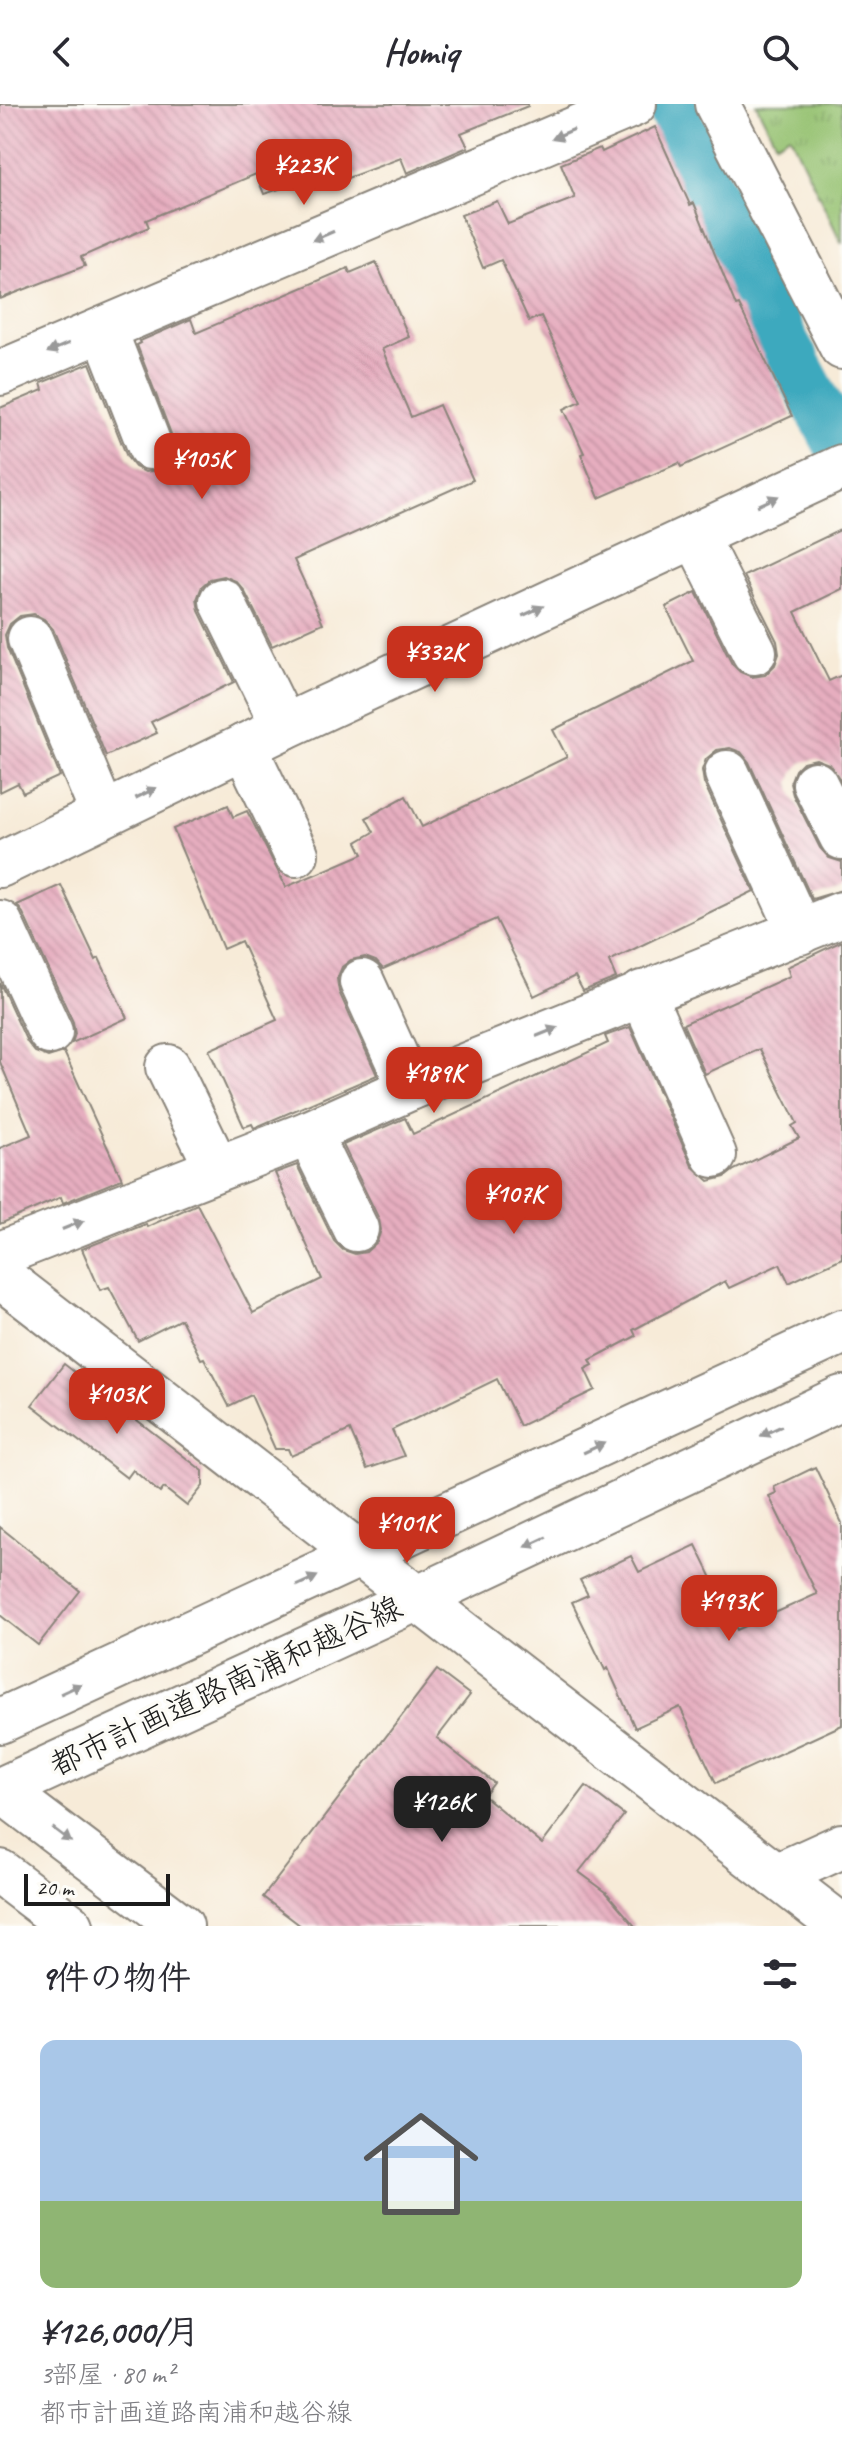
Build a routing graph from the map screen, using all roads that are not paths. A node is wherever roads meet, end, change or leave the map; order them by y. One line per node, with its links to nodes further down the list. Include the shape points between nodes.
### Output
1 (634, 104): 3 (street, one-way to 3)
2 (717, 104): 4 (street)
3 (104, 329): 5 (street, one-way to 5); 6 (street)
4 (842, 347)
5 (0, 373)
6 (150, 447)
7 (842, 467): 8 (street, one-way to 7)
8 (695, 535): 11 (street); 12 (street, one-way to 8)
9 (222, 601): 12 (street)
10 (30, 639): 16 (street)
11 (754, 652)
12 (284, 727): 13 (street)
13 (244, 746): 16 (street, one-way to 13); 18 (street)
14 (727, 773): 22 (street)
15 (815, 784): 17 (street)
16 (103, 814): 19 (street)
17 (842, 837)
18 (296, 854)
19 (0, 865)
20 (842, 914): 22 (street)
21 (0, 923): 25 (street)
22 (800, 932): 24 (street)
23 (362, 982): 27 (street)
24 (642, 993): 27 (street, one-way to 24); 29 (street)
25 (50, 1032)
26 (168, 1067): 30 (street)
27 (410, 1088): 28 (street)
28 (309, 1133): 30 (street); 31 (street)
29 (714, 1155)
30 (217, 1168): 32 (street, one-way to 30)
31 (356, 1229)
32 (0, 1254)
33 (0, 1276): 36 (street)
34 (842, 1332): 36 (street, 都市計画道路南浦和越谷線, one-way to 34)
35 (842, 1398): 37 (street, 都市計画道路南浦和越谷線, one-way to 37)
36 (364, 1555): 37 (street); 38 (street, 都市計画道路南浦和越谷線, one-way to 36)
37 (418, 1598): 39 (street, 都市計画道路南浦和越谷線); 42 (street)
38 (0, 1721)
39 (0, 1789): 44 (street, one-way to 44)
40 (842, 1846): 42 (street)
41 (0, 1872): 43 (street)
42 (776, 1876): 45 (street)
43 (71, 1926)
44 (181, 1926)
45 (841, 1926)

